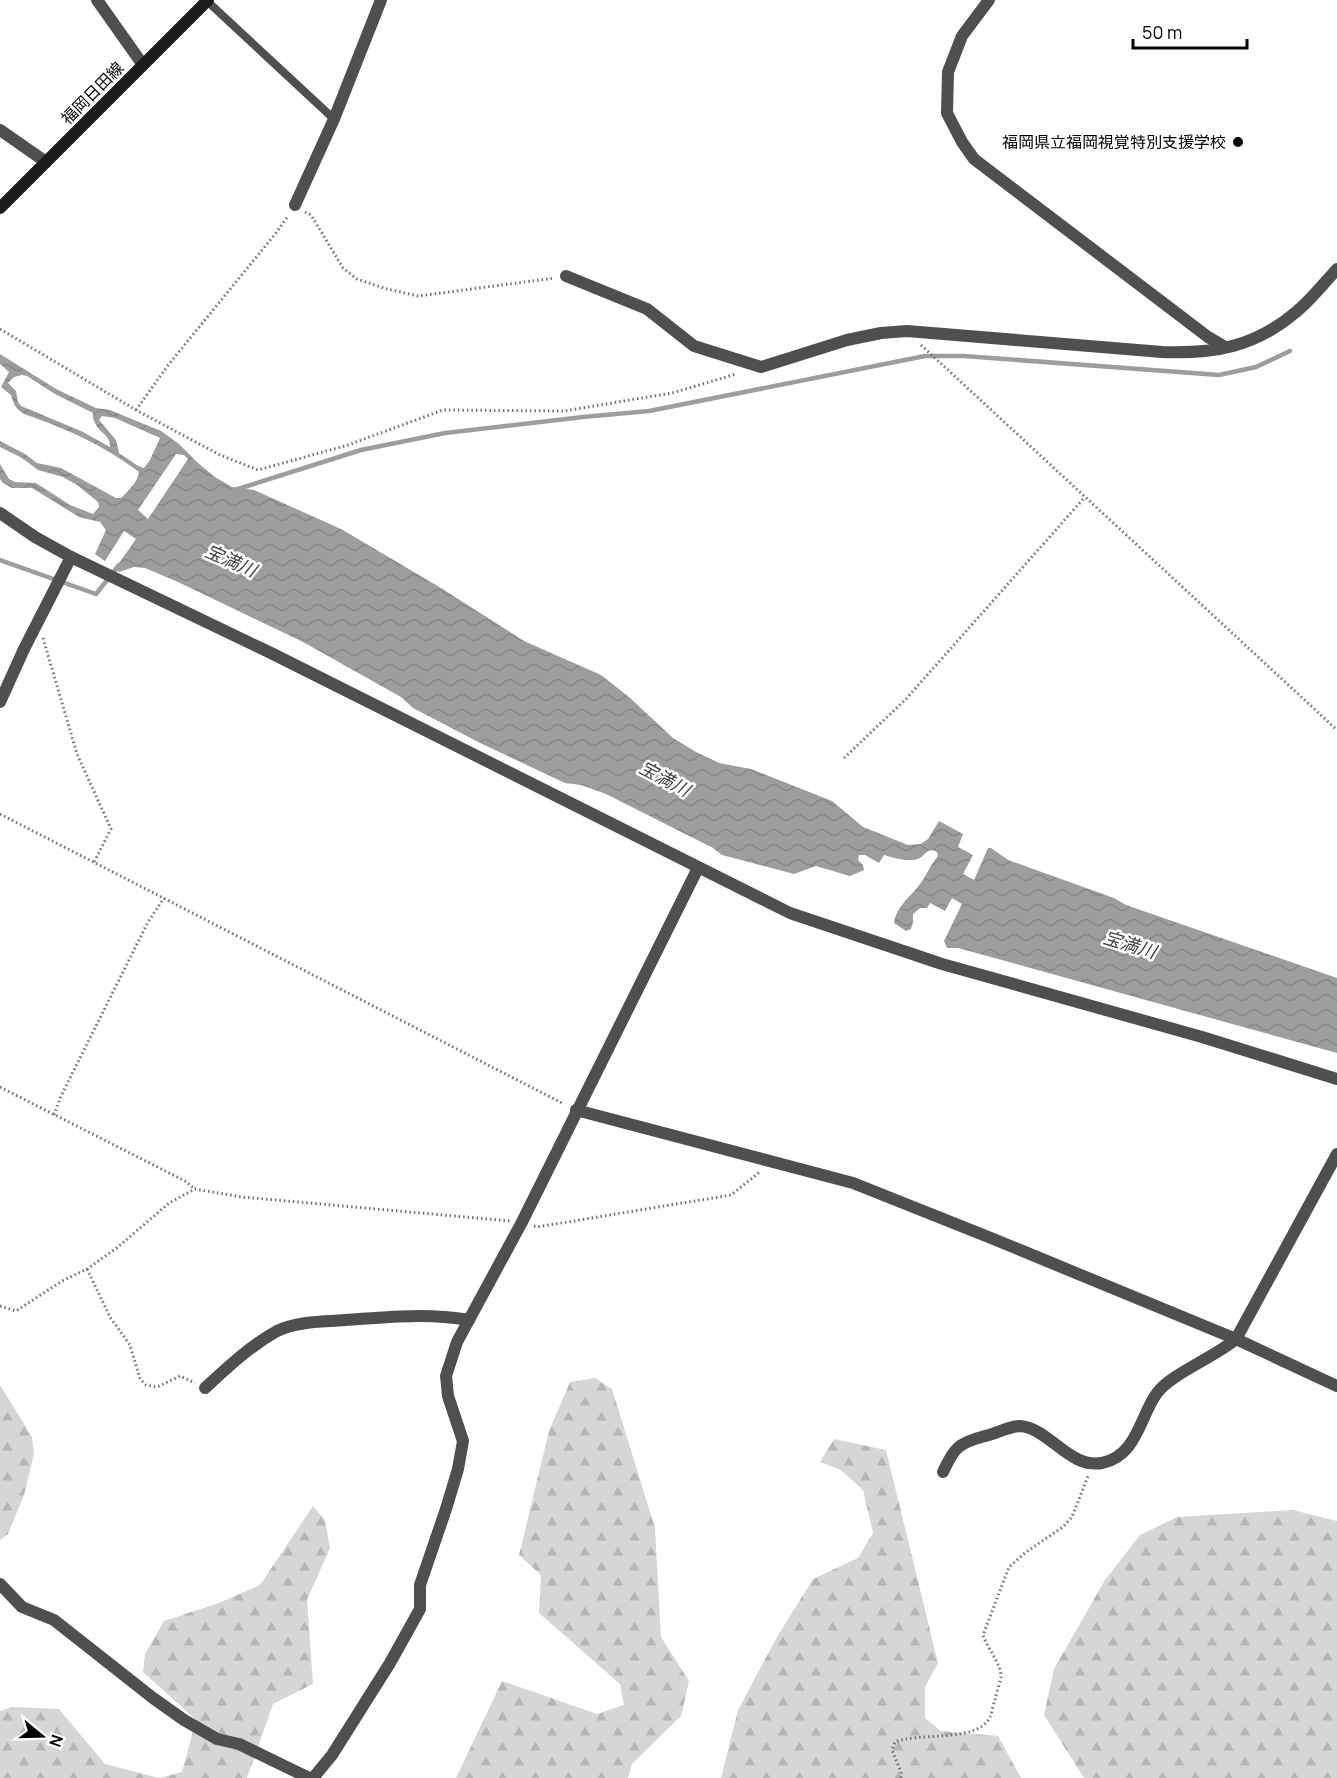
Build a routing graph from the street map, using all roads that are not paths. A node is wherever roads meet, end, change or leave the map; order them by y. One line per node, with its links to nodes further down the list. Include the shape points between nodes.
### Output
1 (97, 0): 5 (street)
2 (381, 0): 6 (street)
3 (989, 0): 13 (street, via 962,36 948,72 946,113 962,142 974,159)
4 (207, 1): 5 (main road, 福岡日田線); 6 (lane)
5 (143, 65): 8 (main road, 福岡日田線)
6 (334, 119): 9 (street)
7 (0, 130): 8 (street)
8 (46, 162): 10 (main road, 福岡日田線)
9 (295, 205)
10 (0, 208)
11 (1337, 269): 13 (street, via 1296,312 1267,333)
12 (566, 276): 13 (street, via 647,309 694,346 761,367 880,333 1162,352 1195,353)
13 (1225, 348)
14 (0, 513): 15 (street)
15 (71, 557): 16 (street); 17 (street)
16 (0, 702)
17 (698, 868): 18 (street, via 790,913 942,964); 19 (street)
18 (1337, 1078)
19 (576, 1110): 21 (street); 22 (street, via 853,1183)
20 (1337, 1154): 22 (street)
21 (469, 1320): 24 (street, via 396,1316 301,1323 279,1330 252,1347); 28 (street, via 457,1341 446,1376 448,1396 463,1442 446,1509 420,1585 420,1608 390,1663)
22 (1236, 1339): 23 (street); 25 (street, via 1157,1393 1137,1436 1119,1455 1103,1463 1085,1462 1039,1433 1020,1426 968,1440 952,1452)
23 (1337, 1386)
24 (205, 1388)
25 (943, 1472)
26 (0, 1584): 27 (street, via 22,1607 54,1620 184,1720 217,1739 239,1744)
27 (309, 1778)
28 (313, 1778)

